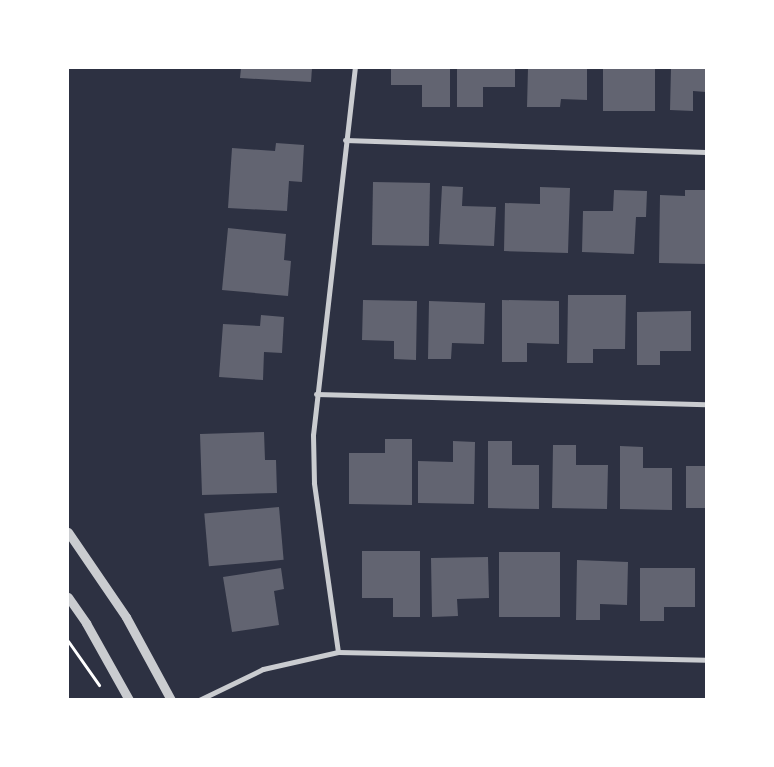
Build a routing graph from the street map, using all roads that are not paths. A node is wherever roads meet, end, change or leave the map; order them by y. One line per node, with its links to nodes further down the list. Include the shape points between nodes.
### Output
1 (355, 68): 2 (street)
2 (345, 140): 3 (street); 4 (street)
3 (706, 152)
4 (316, 394): 5 (street); 8 (street, via 314,483)
5 (706, 404)
6 (68, 532): 11 (street, via 126,617)
7 (68, 597): 10 (street, via 86,622)
8 (338, 652): 9 (street); 12 (street, via 263,669)
9 (706, 660)
10 (129, 700)
11 (171, 700)
12 (199, 700)

